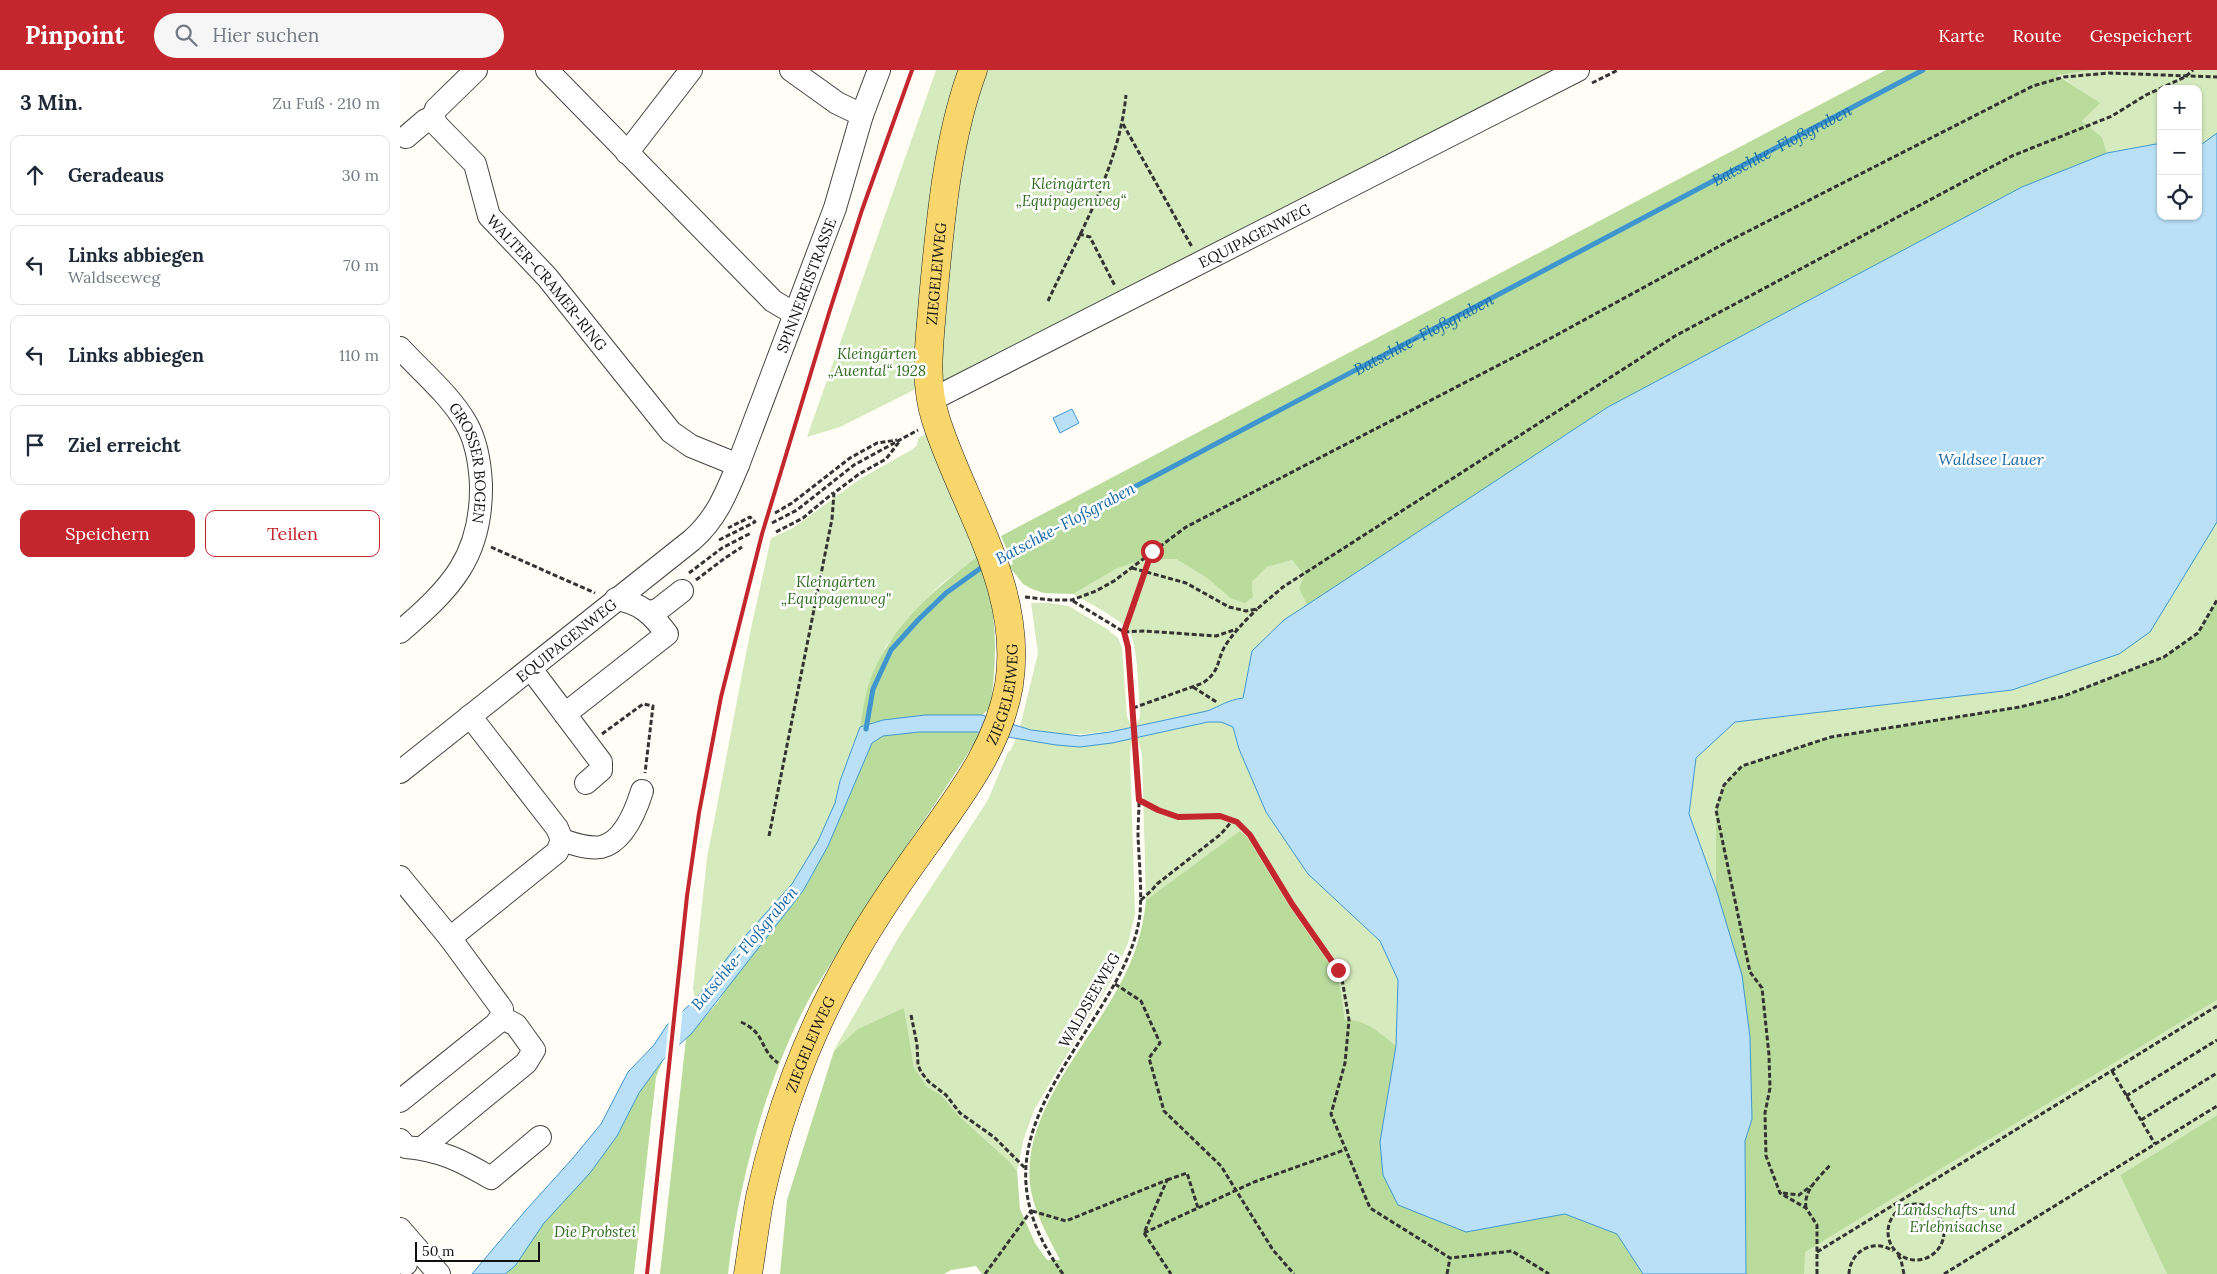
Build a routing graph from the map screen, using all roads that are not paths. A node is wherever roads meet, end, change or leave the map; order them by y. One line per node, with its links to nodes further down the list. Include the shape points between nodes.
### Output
1 (476, 70): 9 (street, via 436,109)
2 (547, 70): 11 (street)
3 (691, 70): 11 (street)
4 (791, 70): 8 (street, via 837,103)
5 (879, 70): 8 (street, SPINNEREISTRASSE)
6 (973, 70): 14 (main road, ZIEGELEIWEG, via 956,128 943,212 930,340)
7 (1578, 70): 14 (street, EQUIPAGENWEG, via 939,396)
8 (862, 115): 12 (street, SPINNEREISTRASSE, via 835,208)
9 (433, 117): 10 (street); 15 (street, WALTER-CRAMER-RING, via 475,164 489,216 547,277 671,432 691,446)
10 (406, 137)
11 (627, 153): 12 (street, via 773,300)
12 (795, 314): 15 (street, SPINNEREISTRASSE)
13 (400, 348): 20 (street, GROSSER BOGEN, via 446,396 466,423 480,460 481,509 475,540 464,564 447,588)
14 (929, 395): 37 (main road, ZIEGELEIWEG, via 936,421 993,561 1008,612 1011,638 1009,684 994,738 970,782 855,951 811,1035 768,1164)
15 (738, 465): 16 (street, SPINNEREISTRASSE)
16 (724, 499): 18 (street, EQUIPAGENWEG, via 705,529)
17 (683, 584): 19 (street, via 659,609)
18 (606, 597): 19 (street, via 632,602); 21 (street, EQUIPAGENWEG)
19 (649, 613): 22 (street, via 667,634)
20 (400, 632)
21 (531, 669): 22 (street); 23 (street, EQUIPAGENWEG)
22 (565, 714): 25 (street, via 601,762 601,770)
23 (470, 716): 24 (street, EQUIPAGENWEG); 27 (street, via 557,828)
24 (400, 772)
25 (586, 783)
26 (642, 791): 27 (street, via 634,817 618,836 602,847 579,846)
27 (562, 840): 29 (street, via 557,852)
28 (403, 887): 29 (street)
29 (450, 938): 30 (street, via 502,1009)
30 (501, 1017): 31 (street); 34 (street, via 516,1026 534,1050 526,1063)
31 (400, 1101)
32 (540, 1137): 34 (street, via 491,1178 456,1158)
33 (400, 1140): 34 (street, via 406,1147)
34 (422, 1148)
35 (400, 1229): 36 (street)
36 (439, 1274)
37 (748, 1274)

